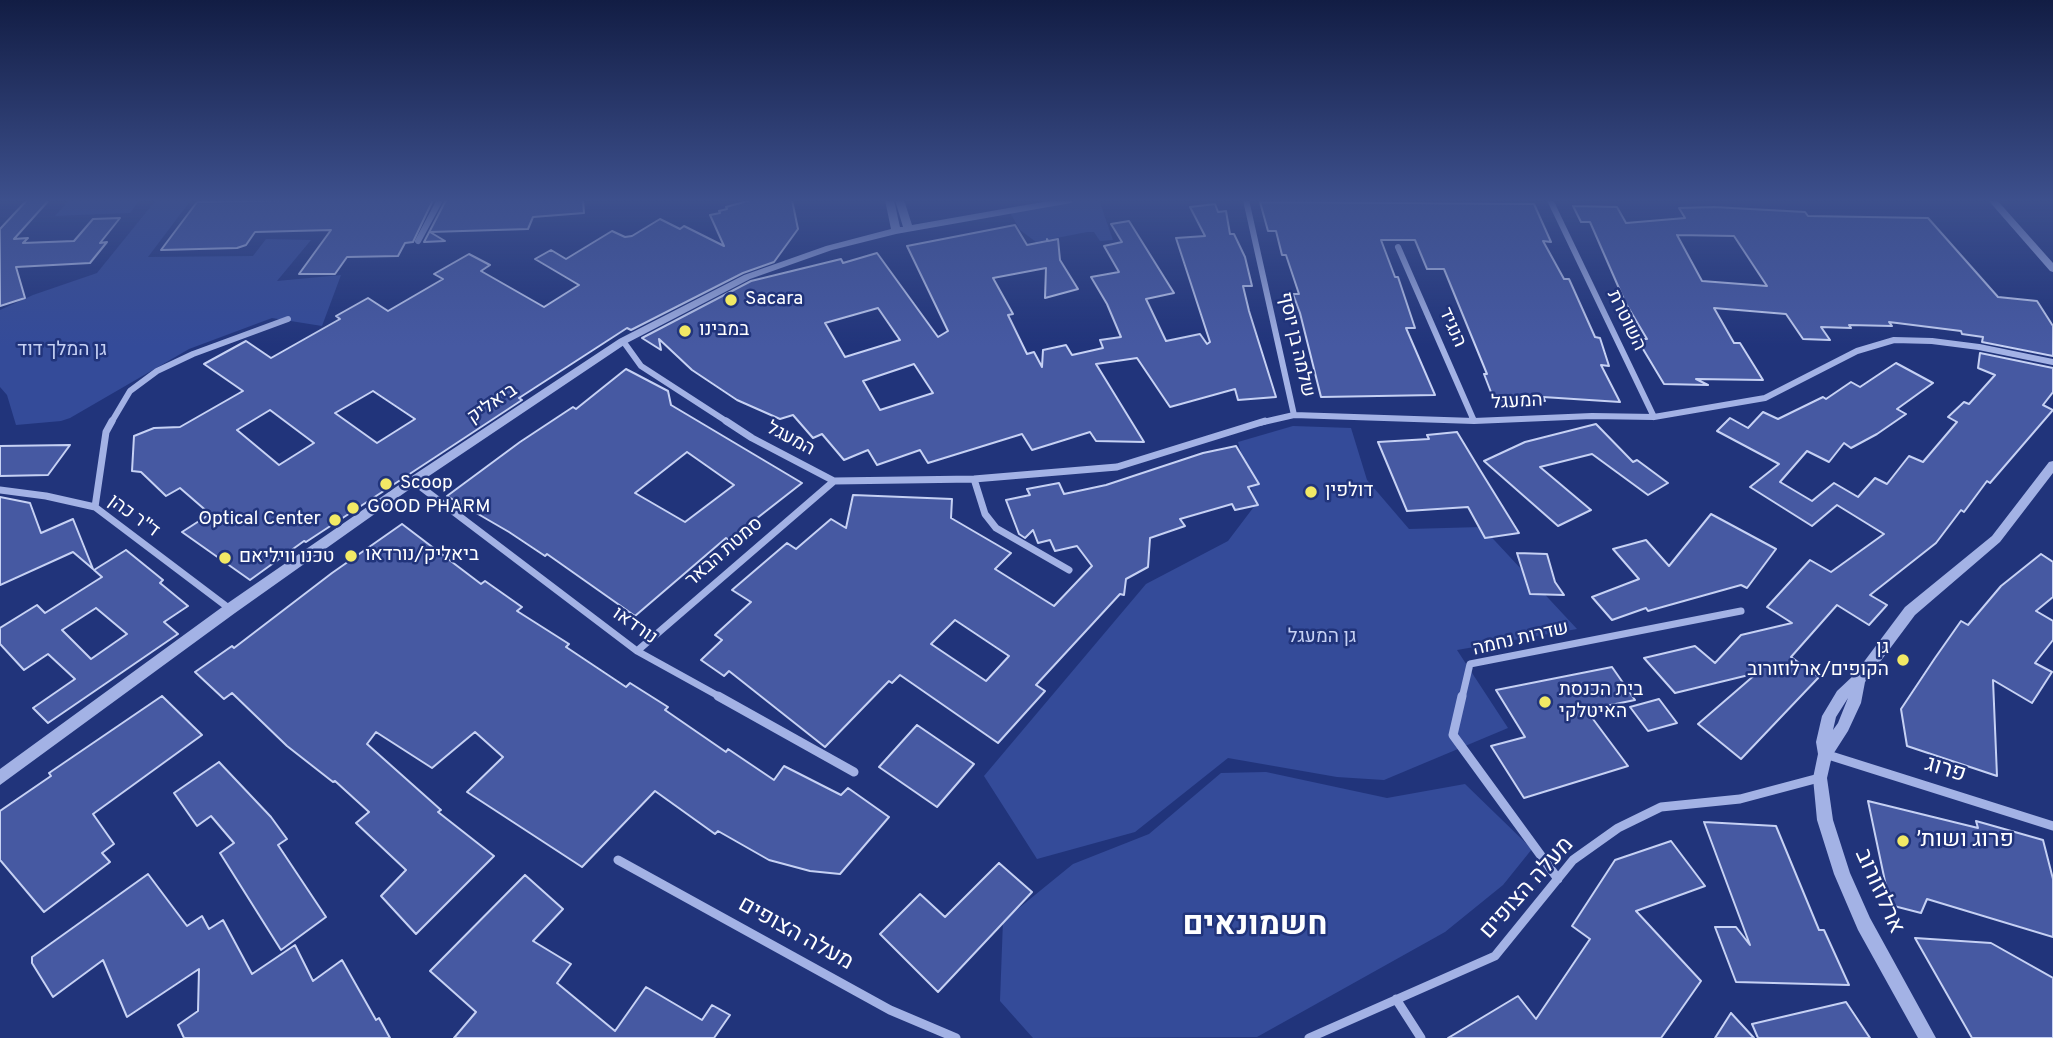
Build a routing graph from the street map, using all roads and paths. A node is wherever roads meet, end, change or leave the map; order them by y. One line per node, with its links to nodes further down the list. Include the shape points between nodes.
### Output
1 (828, 248): 8 (street, ביאליק, via 747,277)
2 (1257, 248): 10 (street, שלמה בן יוסף)
3 (1399, 248): 12 (street, הנגיד)
4 (1573, 248): 11 (street, השוטרת)
5 (2035, 248): 6 (street)
6 (2053, 269)
7 (288, 319): 18 (street, via 193,354 157,371 130,391 106,432)
8 (623, 341): 15 (street, ביאליק); 16 (street, המעגל, via 641,366 752,438)
9 (2053, 362): 11 (street, המעגל, via 1979,346 1894,340 1857,351 1765,398)
10 (1294, 415): 12 (street, המעגל); 14 (street, המעגל, via 1117,467)
11 (1654, 417): 12 (street, המעגל)
12 (1474, 421)
13 (2053, 465): 23 (street, ארלוזורוב, via 1996,539 1910,611 1858,680 1854,703)
14 (974, 480): 16 (street, המעגל); 19 (street, via 985,514 996,528)
15 (414, 481): 20 (street, ביאליק); 22 (street, נורדאו)
16 (834, 481): 22 (street, סמטת הבאר)
17 (0, 490): 18 (street, ד"ר כהן)
18 (95, 507): 20 (street, ד"ר כהן)
19 (1069, 570)
20 (230, 609): 25 (street, ביאליק)
21 (1741, 611): 29 (street, שדרות נחמה, via 1470,664 1453,735)
22 (637, 651): 24 (street, נורדאו)
23 (1825, 754): 26 (street, ארלוזורוב); 27 (street, פרוג)
24 (854, 772)
25 (0, 778)
26 (1820, 778): 29 (street, מעלה הצופים, via 1740,799 1661,807 1618,828 1573,860); 34 (street, ארלוזורוב, via 1825,820 1842,874)
27 (2053, 826)
28 (618, 860): 31 (street, מעלה הצופים, via 890,1010)
29 (1558, 879): 30 (street, מעלה הצופים, via 1495,956)
30 (1396, 999): 32 (street, מעלה הצופים); 33 (street)
31 (956, 1038)
32 (1309, 1038)
33 (1421, 1038)
34 (1927, 1038)

